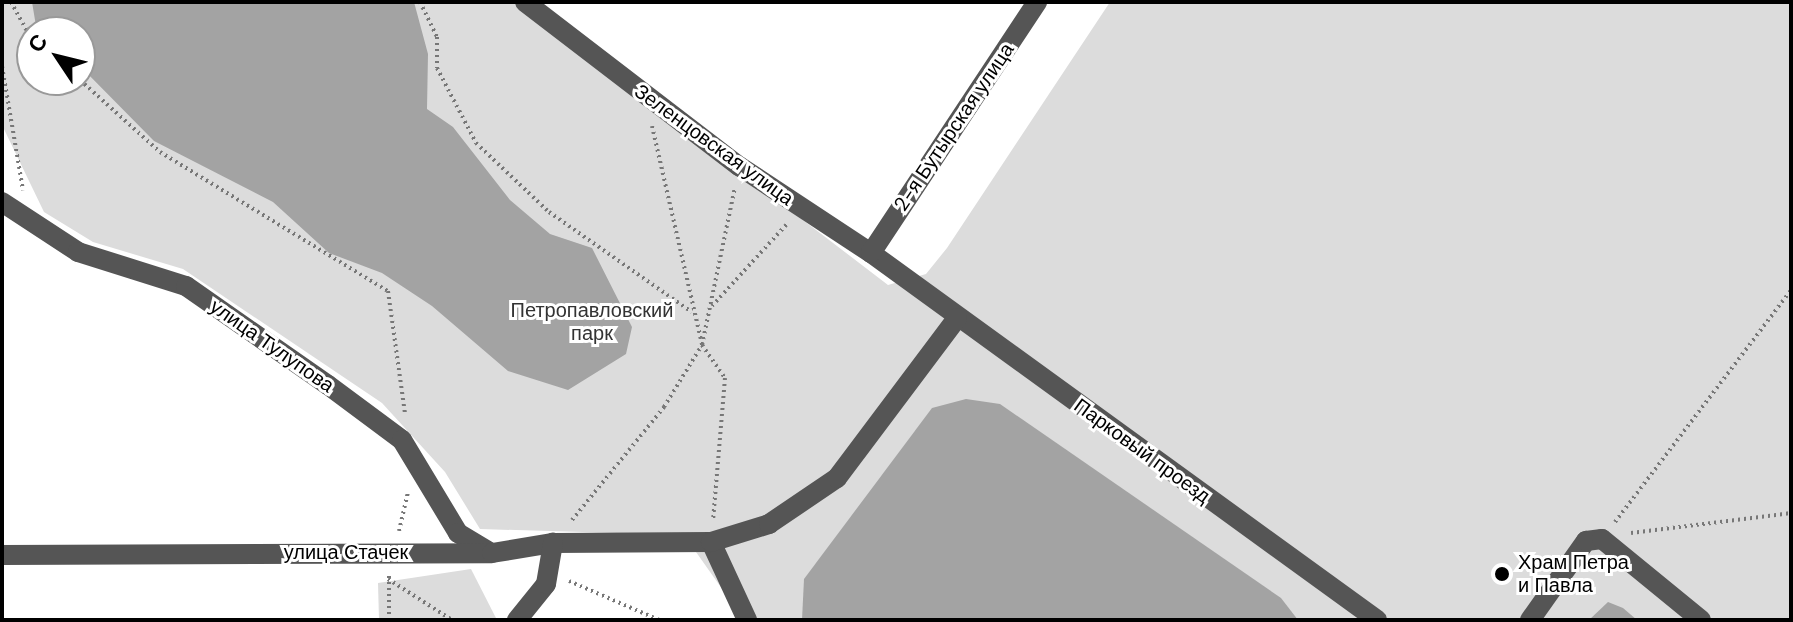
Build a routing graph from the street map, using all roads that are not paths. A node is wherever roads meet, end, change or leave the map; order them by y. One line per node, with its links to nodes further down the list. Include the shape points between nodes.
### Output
1 (525, 2): 4 (street, Зеленцовская улица, via 739,166)
2 (1037, 2): 4 (street, 2-я Бутырская улица)
3 (2, 202): 9 (street, улица Тулупова, via 78,252 186,286 402,440 458,533)
4 (871, 253): 5 (street, Зеленцовская улица)
5 (906, 282): 6 (street, Парковый проезд)
6 (957, 318): 7 (street, улица Стачек, via 837,478 769,524); 13 (street, Парковый проезд)
7 (711, 542): 8 (street, улица Стачек); 12 (street)
8 (553, 543): 9 (street, улица Стачек); 11 (street, via 548,572)
9 (492, 553): 10 (street, улица Стачек)
10 (2, 555)
11 (517, 620)
12 (747, 620)
13 (1377, 620)
14 (1530, 620): 15 (street, via 1586,541 1603,538)
15 (1701, 620)

